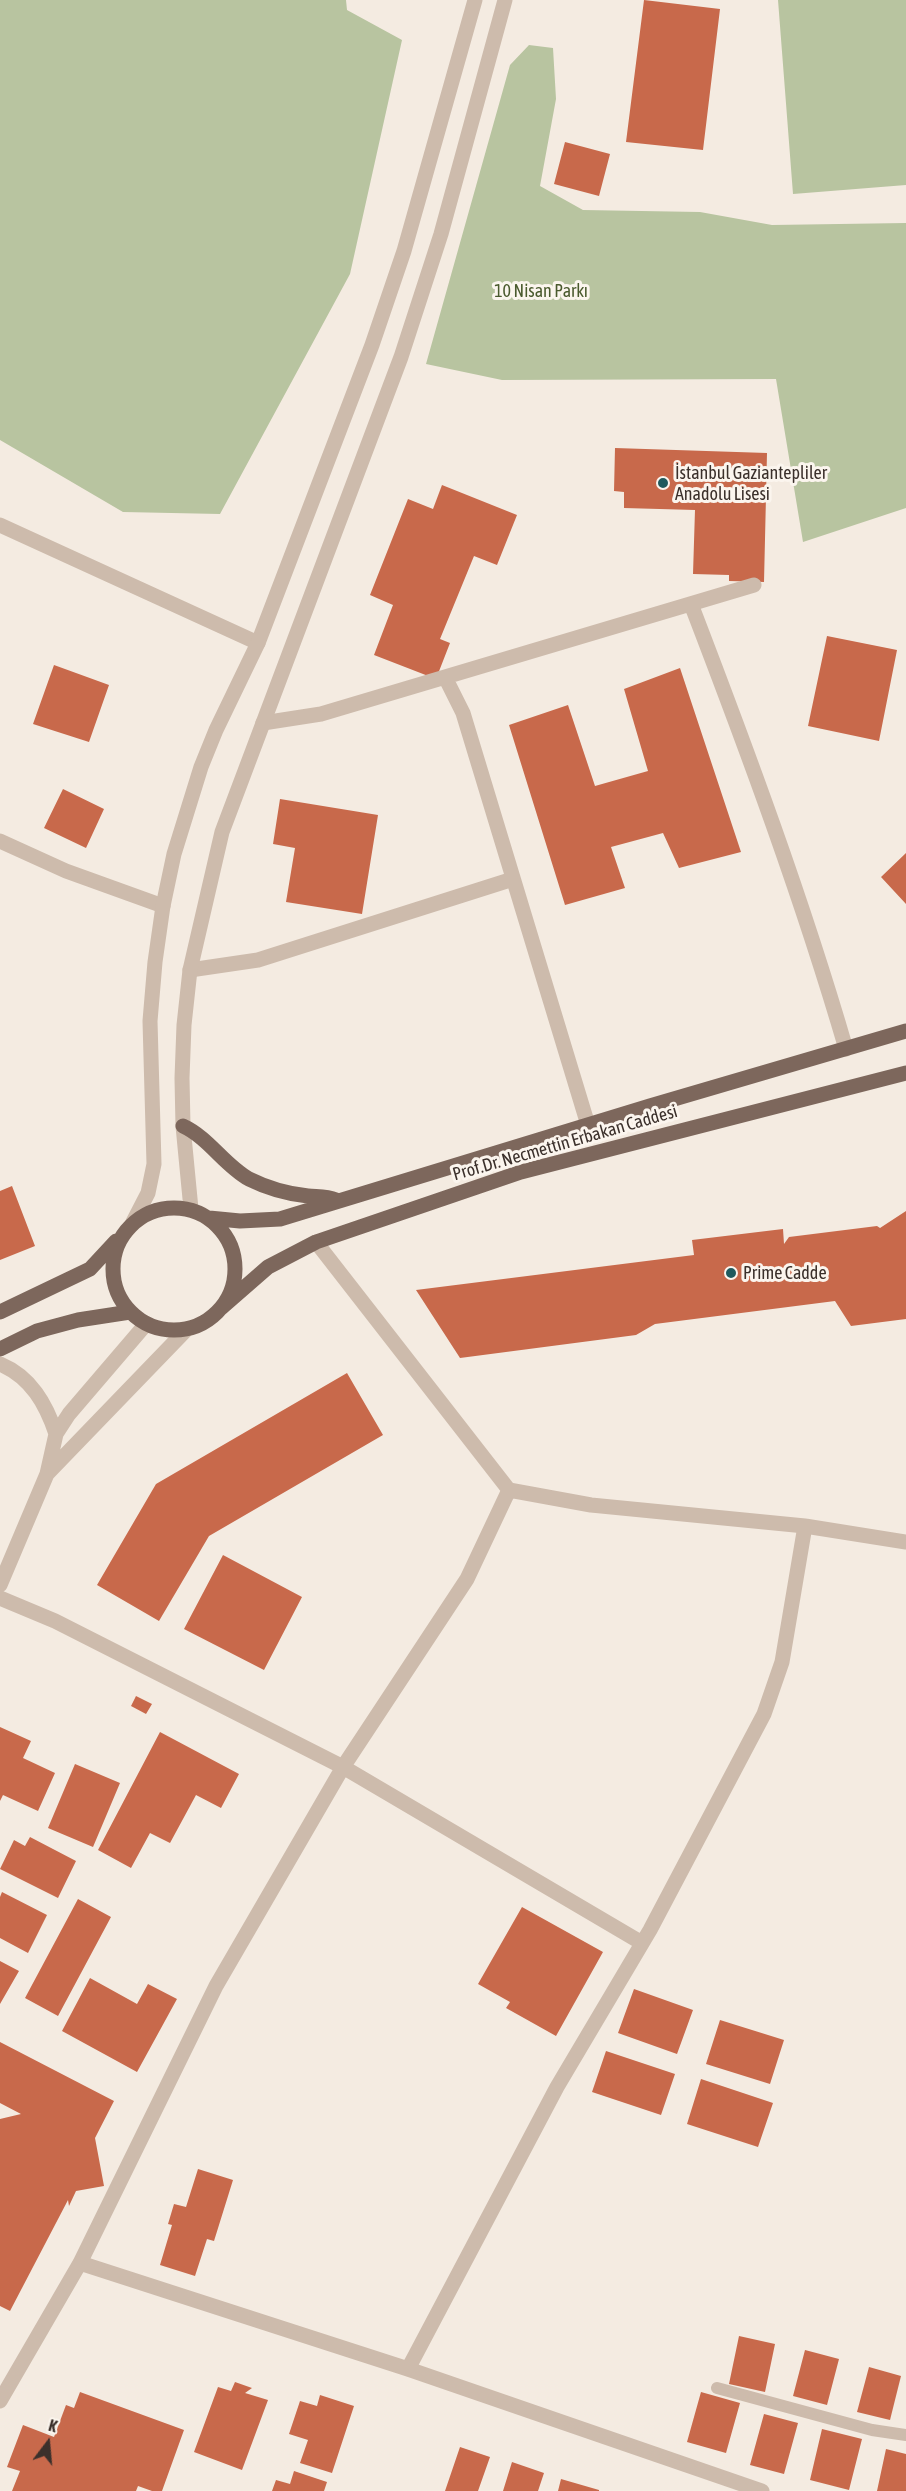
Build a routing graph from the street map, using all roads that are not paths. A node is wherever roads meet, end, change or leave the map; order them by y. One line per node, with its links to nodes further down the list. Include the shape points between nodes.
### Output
1 (475, 0): 6 (street, via 404,251)
2 (505, 0): 8 (street, via 441,234 414,317)
3 (0, 525): 6 (street)
4 (754, 585): 5 (street)
5 (691, 604): 7 (street); 14 (street, via 751,759)
6 (258, 643): 11 (street, via 201,767 174,854)
7 (445, 677): 8 (street, via 321,714); 10 (street, via 463,713)
8 (263, 723): 12 (street, via 222,832)
9 (0, 842): 11 (street)
10 (513, 879): 12 (street, via 258,960); 16 (street)
11 (163, 906): 21 (street, via 150,1021 154,1164 148,1193)
12 (190, 970): 17 (street, via 184,1025)
13 (906, 1031): 14 (main road, Prof.Dr. Necmettin Erbakan Caddesi)
14 (846, 1049): 16 (main road, Prof.Dr. Necmettin Erbakan Caddesi)
15 (906, 1072): 23 (main road, Prof.Dr. Necmettin Erbakan Caddesi, via 521,1172)
16 (588, 1125): 18 (main road, Prof.Dr. Necmettin Erbakan Caddesi)
17 (183, 1126): 18 (main road, via 201,1136 223,1160 250,1179 292,1193); 19 (street)
18 (339, 1201): 20 (main road, Prof.Dr. Necmettin Erbakan Caddesi, via 280,1219)
19 (191, 1209): 20 (main road); 21 (main road, via 151,1211)
20 (209, 1218): 24 (main road, via 224,1232 233,1251 236,1271 232,1291)
21 (134, 1222): 22 (main road)
22 (120, 1237): 25 (main road, via 90,1269); 26 (main road, via 113,1256 112,1276 118,1295)
23 (316, 1242): 24 (main road, Prof.Dr. Necmettin Erbakan Caddesi, via 268,1267); 33 (street)
24 (221, 1308): 28 (main road, via 206,1322)
25 (0, 1312)
26 (130, 1312): 27 (main road); 29 (main road, via 37,1331)
27 (146, 1324): 28 (main road, via 166,1330); 31 (street)
28 (186, 1329): 32 (street)
29 (0, 1349)
30 (0, 1364): 31 (street, via 37,1393)
31 (56, 1434): 32 (street)
32 (47, 1474): 36 (street)
33 (509, 1490): 34 (street, via 591,1505); 38 (street, via 466,1579)
34 (806, 1526): 35 (street); 39 (street, via 782,1662 764,1714)
35 (906, 1542)
36 (0, 1585)
37 (0, 1599): 38 (street, via 55,1621)
38 (343, 1767): 39 (street); 40 (street, via 216,1986)
39 (642, 1943): 41 (street, via 557,2087)
40 (80, 2263): 41 (street); 43 (street)
41 (408, 2369): 45 (street)
42 (717, 2388): 44 (lane, via 872,2430)
43 (0, 2401)
44 (906, 2435)
45 (762, 2491)

